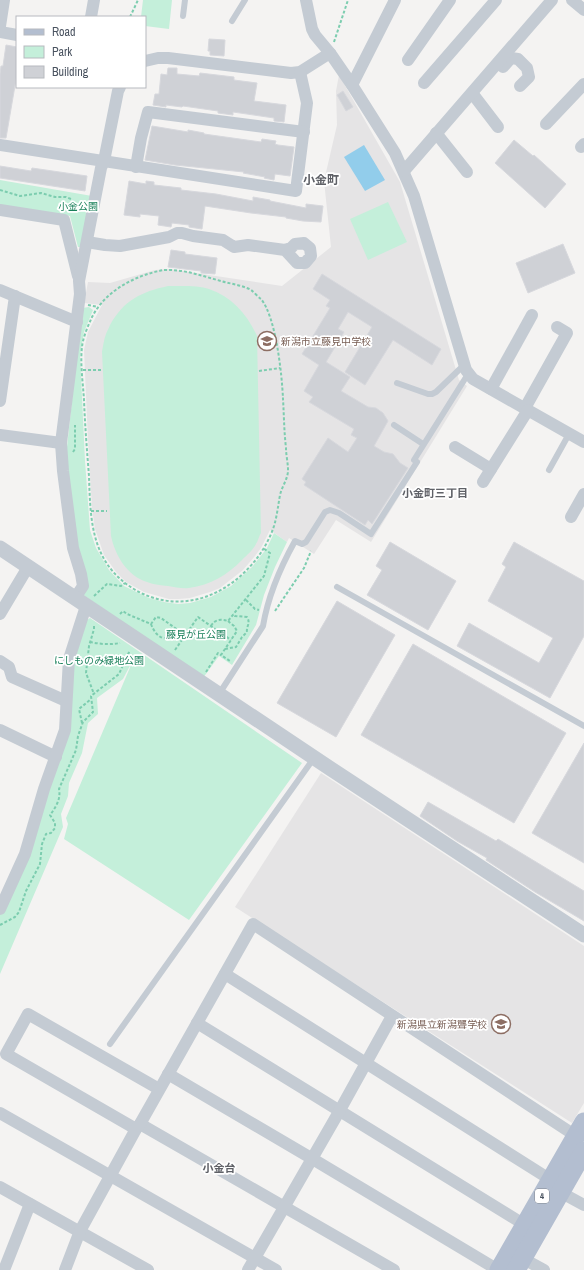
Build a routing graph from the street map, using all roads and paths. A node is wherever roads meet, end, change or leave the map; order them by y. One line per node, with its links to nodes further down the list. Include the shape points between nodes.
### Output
1 (4, 0): 18 (street)
2 (94, 0): 14 (street)
3 (138, 0): 15 (path)
4 (185, 0): 16 (lane)
5 (245, 0): 17 (lane)
6 (306, 0): 21 (street, via 312,29)
7 (348, 0): 21 (path)
8 (395, 0): 28 (street)
9 (450, 0): 22 (street)
10 (496, 0): 26 (street)
11 (552, 0): 24 (street)
12 (572, 0): 13 (street)
13 (584, 10)
14 (91, 16)
15 (130, 16)
16 (182, 16)
17 (232, 21)
18 (0, 26)
19 (0, 32): 20 (street)
20 (16, 35)
21 (330, 52): 25 (street); 28 (street)
22 (408, 60)
23 (146, 61): 25 (street, via 168,58)
24 (498, 62): 29 (street, via 503,67 510,58 518,59 527,68 529,77); 31 (street)
25 (300, 72): 34 (street, via 307,103)
26 (424, 84)
27 (584, 84): 32 (street)
28 (352, 85): 39 (street)
29 (520, 86)
30 (120, 88): 37 (street)
31 (472, 93): 33 (street); 35 (street)
32 (546, 124)
33 (498, 127)
34 (304, 132): 38 (street, via 148,112); 38 (street, via 296,192)
35 (436, 133): 39 (street); 40 (street)
36 (0, 145): 37 (street)
37 (104, 161): 38 (street); 44 (street, via 99,175)
38 (136, 167)
39 (404, 171): 55 (street, via 414,196)
40 (467, 172)
41 (0, 190): 43 (path, via 20,196 41,193 66,197)
42 (0, 210): 46 (street, via 64,220)
43 (84, 214)
44 (87, 242): 45 (street, via 120,246 182,233 223,240 234,247 248,245); 46 (street)
45 (284, 250)
46 (79, 281): 50 (street)
47 (0, 290): 48 (street)
48 (15, 296): 50 (street); 52 (street)
49 (532, 315): 60 (street)
50 (77, 323): 53 (path, via 83,326); 68 (street)
51 (558, 327): 62 (street, via 567,333)
52 (2, 361): 61 (street)
53 (78, 361)
54 (280, 368): 56 (path, via 271,319 266,307 251,290 192,273 172,270 149,273 129,281 98,307 92,316 82,346); 58 (path); 80 (path, via 288,470 280,493 274,526)
55 (466, 369): 59 (lane, via 432,394); 60 (street, via 473,379); 69 (lane)
56 (83, 370): 57 (path); 76 (path)
57 (101, 370)
58 (259, 371)
59 (397, 383)
60 (491, 389): 62 (street)
61 (0, 401)
62 (526, 409): 65 (street); 72 (street)
63 (76, 418): 71 (path, via 75,449)
64 (394, 425): 69 (lane)
65 (570, 434): 67 (street); 73 (lane)
66 (0, 435): 68 (street)
67 (584, 442)
68 (61, 443): 86 (street, via 72,548 81,574)
69 (423, 444): 87 (lane, via 414,460 417,462 371,534 330,510 325,512 306,542 302,544 295,541 274,583)
70 (455, 447): 72 (street)
71 (70, 456)
72 (491, 469): 74 (street)
73 (549, 470)
74 (483, 482)
75 (584, 494): 78 (street)
76 (91, 511): 77 (path); 83 (path, via 93,530 101,552 109,567)
77 (107, 511)
78 (571, 517)
79 (0, 547): 82 (street)
80 (263, 548): 83 (path, via 251,566 225,587 188,601 152,597); 85 (path, via 270,553 264,576)
81 (311, 551): 94 (path, via 304,568)
82 (28, 567): 86 (street); 88 (street)
83 (124, 583): 86 (path, via 121,586 107,584 94,596)
84 (338, 587): 111 (lane)
85 (246, 600): 87 (path, via 255,609); 89 (path)
86 (83, 601): 107 (street); 109 (street, via 69,659)
87 (266, 612): 94 (lane)
88 (0, 614)
89 (233, 614): 91 (path); 102 (path, via 247,617 249,625 236,647)
90 (118, 617): 92 (path, via 123,611)
91 (228, 621): 93 (path, via 218,620); 99 (path, via 236,631)
92 (151, 624): 96 (path, via 156,617 161,618); 96 (path, via 158,636 164,638 175,635)
93 (211, 626): 97 (path, via 198,617); 99 (path)
94 (263, 626): 105 (lane)
95 (100, 629): 100 (path, via 93,625)
96 (178, 630): 97 (path)
97 (185, 635): 103 (path)
98 (113, 638): 101 (path)
99 (231, 640): 102 (path)
100 (90, 642): 101 (path); 106 (path, via 86,673)
101 (120, 643): 106 (path, via 130,650 119,674)
102 (225, 649): 105 (path, via 221,654)
103 (172, 653)
104 (0, 661): 109 (street, via 9,666 12,677)
105 (237, 666): 107 (lane)
106 (94, 694): 108 (path, via 91,696)
107 (219, 694): 114 (street)
108 (92, 699): 110 (path, via 94,712); 110 (path, via 79,709)
109 (66, 701): 113 (street, via 64,730)
110 (82, 724): 116 (path, via 76,750 59,789 58,802 50,815 55,828 46,834 40,864 26,891 19,912 16,917)
111 (584, 726)
112 (0, 730): 113 (street)
113 (56, 757): 115 (street, via 25,854)
114 (314, 758): 117 (street); 121 (lane)
115 (0, 909)
116 (0, 925)
117 (584, 935)
118 (225, 974): 119 (street, via 252,924); 120 (street); 122 (street)
119 (392, 1016): 122 (street); 128 (street)
120 (197, 1023): 123 (street); 125 (street)
121 (110, 1044)
122 (366, 1063): 125 (street); 131 (street)
123 (168, 1074): 124 (street); 129 (street)
124 (159, 1088): 127 (street); 127 (street, via 28,1014 6,1054)
125 (340, 1110): 129 (street); 136 (street)
126 (0, 1113): 130 (street)
127 (138, 1127): 130 (street); 135 (street)
128 (581, 1136): 131 (main road, 4)
129 (311, 1158): 135 (street); 146 (street)
130 (110, 1176): 137 (street); 138 (street)
131 (556, 1186): 134 (street); 136 (main road, 4); 139 (main road, 4)
132 (0, 1187): 133 (street)
133 (30, 1204): 137 (street); 140 (street)
134 (584, 1205)
135 (285, 1207): 138 (street); 145 (street)
136 (525, 1225): 146 (main road, 4)
137 (80, 1231): 141 (street); 142 (street)
138 (255, 1258): 143 (street); 144 (street)
139 (519, 1264): 147 (street)
140 (4, 1270)
141 (65, 1270)
142 (148, 1270)
143 (248, 1270)
144 (276, 1270)
145 (394, 1270)
146 (499, 1270)
147 (544, 1270)

